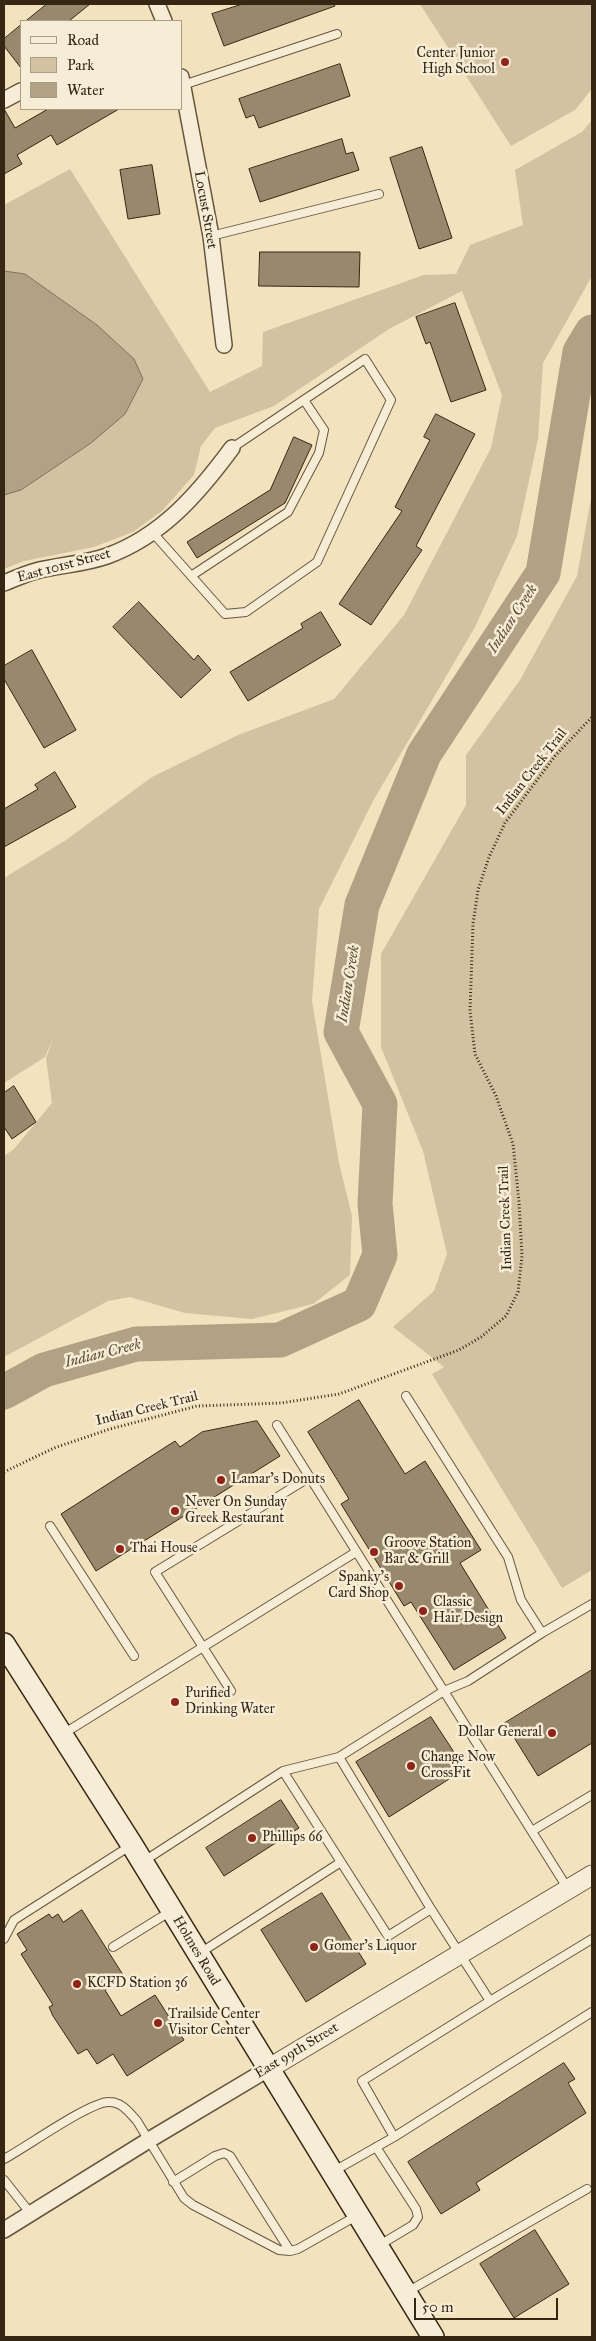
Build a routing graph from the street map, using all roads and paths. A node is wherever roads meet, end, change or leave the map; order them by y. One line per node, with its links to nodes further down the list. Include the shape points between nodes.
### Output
1 (337, 34): 2 (lane)
2 (182, 81): 6 (street, Locust Street)
3 (20, 92): 4 (street)
4 (4, 100)
5 (379, 194): 6 (lane)
6 (211, 236): 7 (street, Locust Street)
7 (224, 345)
8 (304, 400): 9 (lane); 11 (lane, via 324,430 319,453 288,512); 11 (lane, via 366,359 391,400 317,562 246,612 225,614)
9 (232, 448): 10 (street, East 101st Street, via 207,482)
10 (153, 534): 11 (lane); 12 (street, East 101st Street, via 107,556 35,572)
11 (191, 576)
12 (4, 583)
13 (592, 717): 16 (path, Indian Creek Trail, via 555,756 505,823 478,890 473,924 470,1011 475,1054 496,1096 513,1144 518,1202 522,1256 518,1292 506,1316 459,1350 339,1394 281,1403 197,1406 54,1448)
14 (406, 1396): 21 (lane, via 508,1557 521,1600)
15 (277, 1426): 17 (lane)
16 (4, 1472)
17 (310, 1477): 19 (lane); 23 (lane, via 155,1572)
18 (50, 1526): 24 (lane)
19 (356, 1552): 23 (lane); 26 (lane)
20 (592, 1604): 21 (lane)
21 (542, 1633): 26 (lane, via 468,1681)
22 (4, 1644): 27 (main road, Holmes Road)
23 (203, 1647): 25 (lane); 27 (lane)
24 (134, 1656)
25 (231, 1691)
26 (444, 1691): 28 (lane); 31 (lane)
27 (62, 1734): 32 (main road, Holmes Road)
28 (339, 1757): 29 (lane); 36 (lane)
29 (283, 1770): 32 (lane); 33 (lane)
30 (592, 1795): 31 (lane)
31 (532, 1831): 35 (lane)
32 (137, 1854): 37 (main road, Holmes Road); 38 (lane, via 14,1920)
33 (341, 1862): 36 (lane, via 388,1936); 41 (lane)
34 (592, 1875): 35 (street, East 99th Street)
35 (568, 1889): 42 (street, East 99th Street)
36 (432, 1909): 42 (lane)
37 (171, 1911): 40 (lane); 41 (main road, Holmes Road)
38 (4, 1939)
39 (592, 1939): 43 (lane)
40 (113, 1947)
41 (198, 1954): 45 (main road, Holmes Road)
42 (460, 1954): 43 (lane); 45 (street, East 99th Street)
43 (490, 2001): 46 (lane, via 362,2081)
44 (592, 2012): 46 (lane)
45 (268, 2069): 47 (street, East 99th Street); 50 (main road, Holmes Road)
46 (394, 2137): 48 (lane)
47 (149, 2140): 49 (lane, via 127,2110 118,2104 100,2103); 52 (lane); 54 (street, East 99th Street)
48 (376, 2147): 50 (lane); 57 (lane, via 418,2217 413,2226)
49 (4, 2160)
50 (332, 2173): 55 (main road, Holmes Road)
51 (4, 2180): 54 (lane)
52 (173, 2182): 58 (lane, via 193,2205 278,2250); 58 (lane, via 215,2156 224,2153 230,2156)
53 (587, 2189): 59 (lane)
54 (31, 2214): 56 (street, East 99th Street)
55 (358, 2215): 57 (main road, Holmes Road); 58 (lane)
56 (4, 2230)
57 (377, 2247): 59 (main road, Holmes Road)
58 (290, 2251)
59 (406, 2293): 60 (main road, Holmes Road)
60 (433, 2337)

